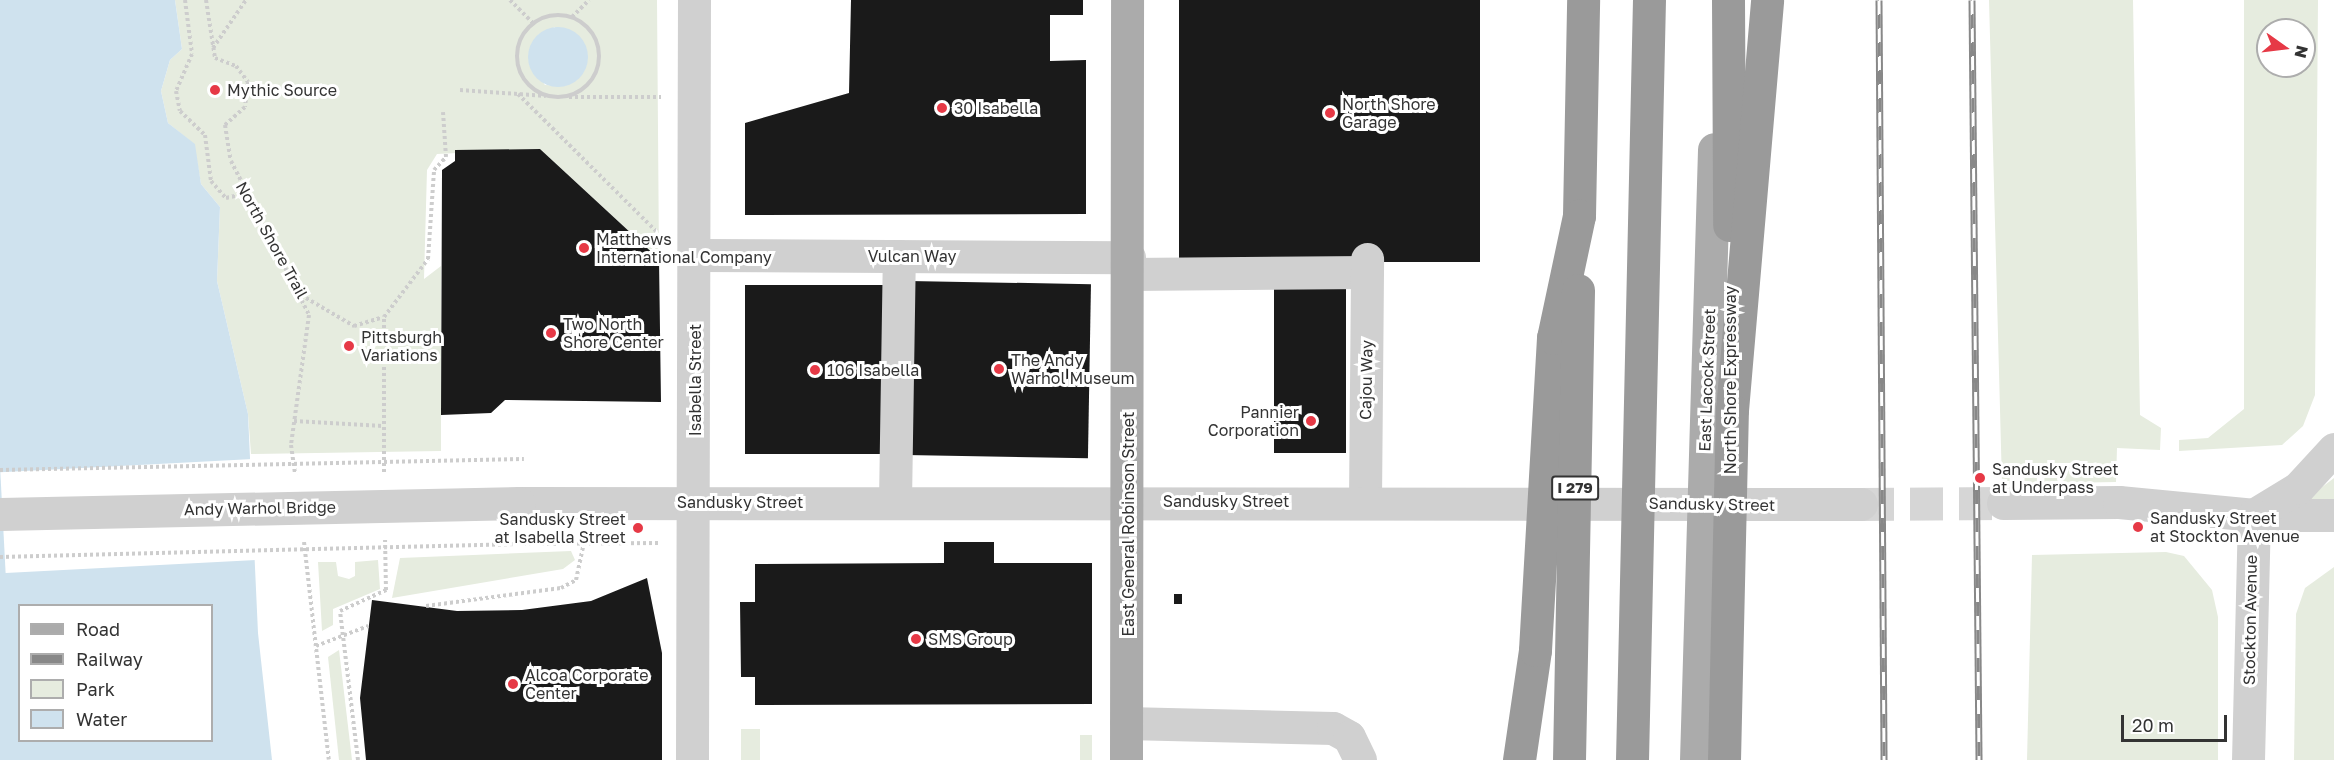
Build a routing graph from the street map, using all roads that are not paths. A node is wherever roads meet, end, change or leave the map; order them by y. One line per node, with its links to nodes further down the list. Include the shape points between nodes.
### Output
1 (694, 0): 9 (street, Isabella Street)
2 (1127, 0): 12 (main road, East General Robinson Street)
3 (1583, 0): 8 (highway, I 279)
4 (1649, 0): 32 (highway, bridge)
5 (1719, 0): 21 (main road, East Lacock Street)
6 (1728, 0): 13 (highway, North Shore Expressway)
7 (1767, 0): 13 (highway)
8 (1579, 216): 30 (highway, bridge, via 1553,338 1536,639); 31 (highway, I 279, bridge)
9 (696, 255): 10 (street, Vulcan Way); 18 (street, Isabella Street)
10 (900, 256): 12 (street, Vulcan Way); 19 (street)
11 (1367, 265): 12 (street, Vulcan Way); 16 (street, Cajou Way)
12 (1128, 266): 15 (main road, East General Robinson Street)
13 (1732, 410): 34 (highway, North Shore Expressway, bridge)
14 (2334, 449): 24 (street, via 2298,488)
15 (1128, 500): 16 (street, Sandusky Street); 19 (street, Sandusky Street); 26 (main road, East General Robinson Street)
16 (1365, 501): 21 (street, Sandusky Street)
17 (519, 502): 18 (street, Sandusky Street); 23 (street, Andy Warhol Bridge, bridge)
18 (694, 502): 19 (street, Sandusky Street); 27 (street, Isabella Street)
19 (894, 502)
20 (2002, 503): 24 (street, via 2119,502)
21 (1703, 504): 22 (street, Sandusky Street); 33 (main road, East Lacock Street)
22 (1861, 504)
23 (0, 514)
24 (2254, 515): 25 (street); 35 (street, Stockton Avenue)
25 (2334, 515)
26 (1126, 723): 28 (main road, East General Robinson Street); 29 (street, via 1333,728 1349,737)
27 (692, 760)
28 (1126, 760)
29 (1360, 760)
30 (1519, 760)
31 (1569, 760)
32 (1632, 760)
33 (1695, 760)
34 (1725, 760)
35 (2248, 760)

